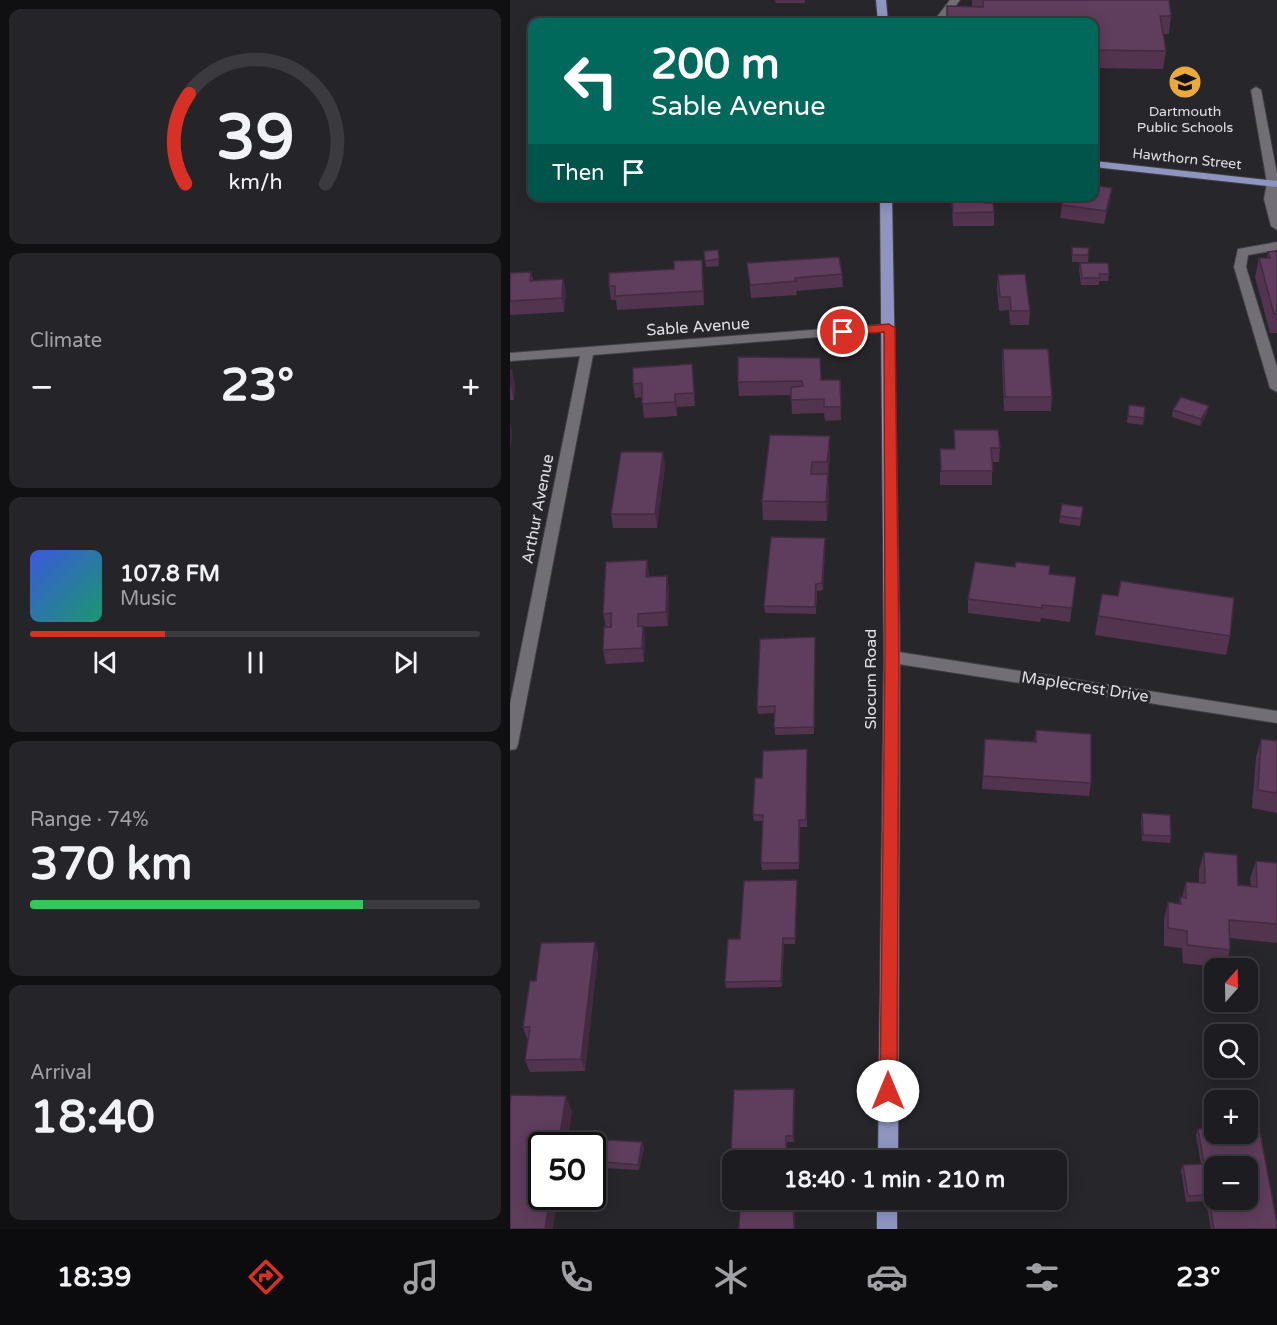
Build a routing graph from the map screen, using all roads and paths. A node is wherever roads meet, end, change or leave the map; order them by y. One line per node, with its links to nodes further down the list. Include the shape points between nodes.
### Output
1 (881, 0): 3 (main road)
2 (955, 0): 4 (street)
3 (883, 18)
4 (941, 18)
5 (1256, 90): 7 (street)
6 (1098, 164): 7 (main road, Hawthorn Street)
7 (1275, 183): 9 (street, via 1270,199)
8 (886, 201): 11 (main road, Slocum Road)
9 (1277, 226)
10 (1277, 246): 14 (street, via 1242,252 1239,267)
11 (889, 328): 12 (street, Sable Avenue); 16 (main road, Slocum Road)
12 (587, 352): 13 (street, Sable Avenue); 18 (street, Arthur Avenue)
13 (510, 357)
14 (1275, 372): 15 (street)
15 (1277, 388)
16 (892, 657): 17 (street, Maplecrest Drive); 19 (main road, Slocum Road)
17 (1277, 717)
18 (510, 744)
19 (888, 1150)
20 (887, 1210): 21 (main road)
21 (887, 1229)

